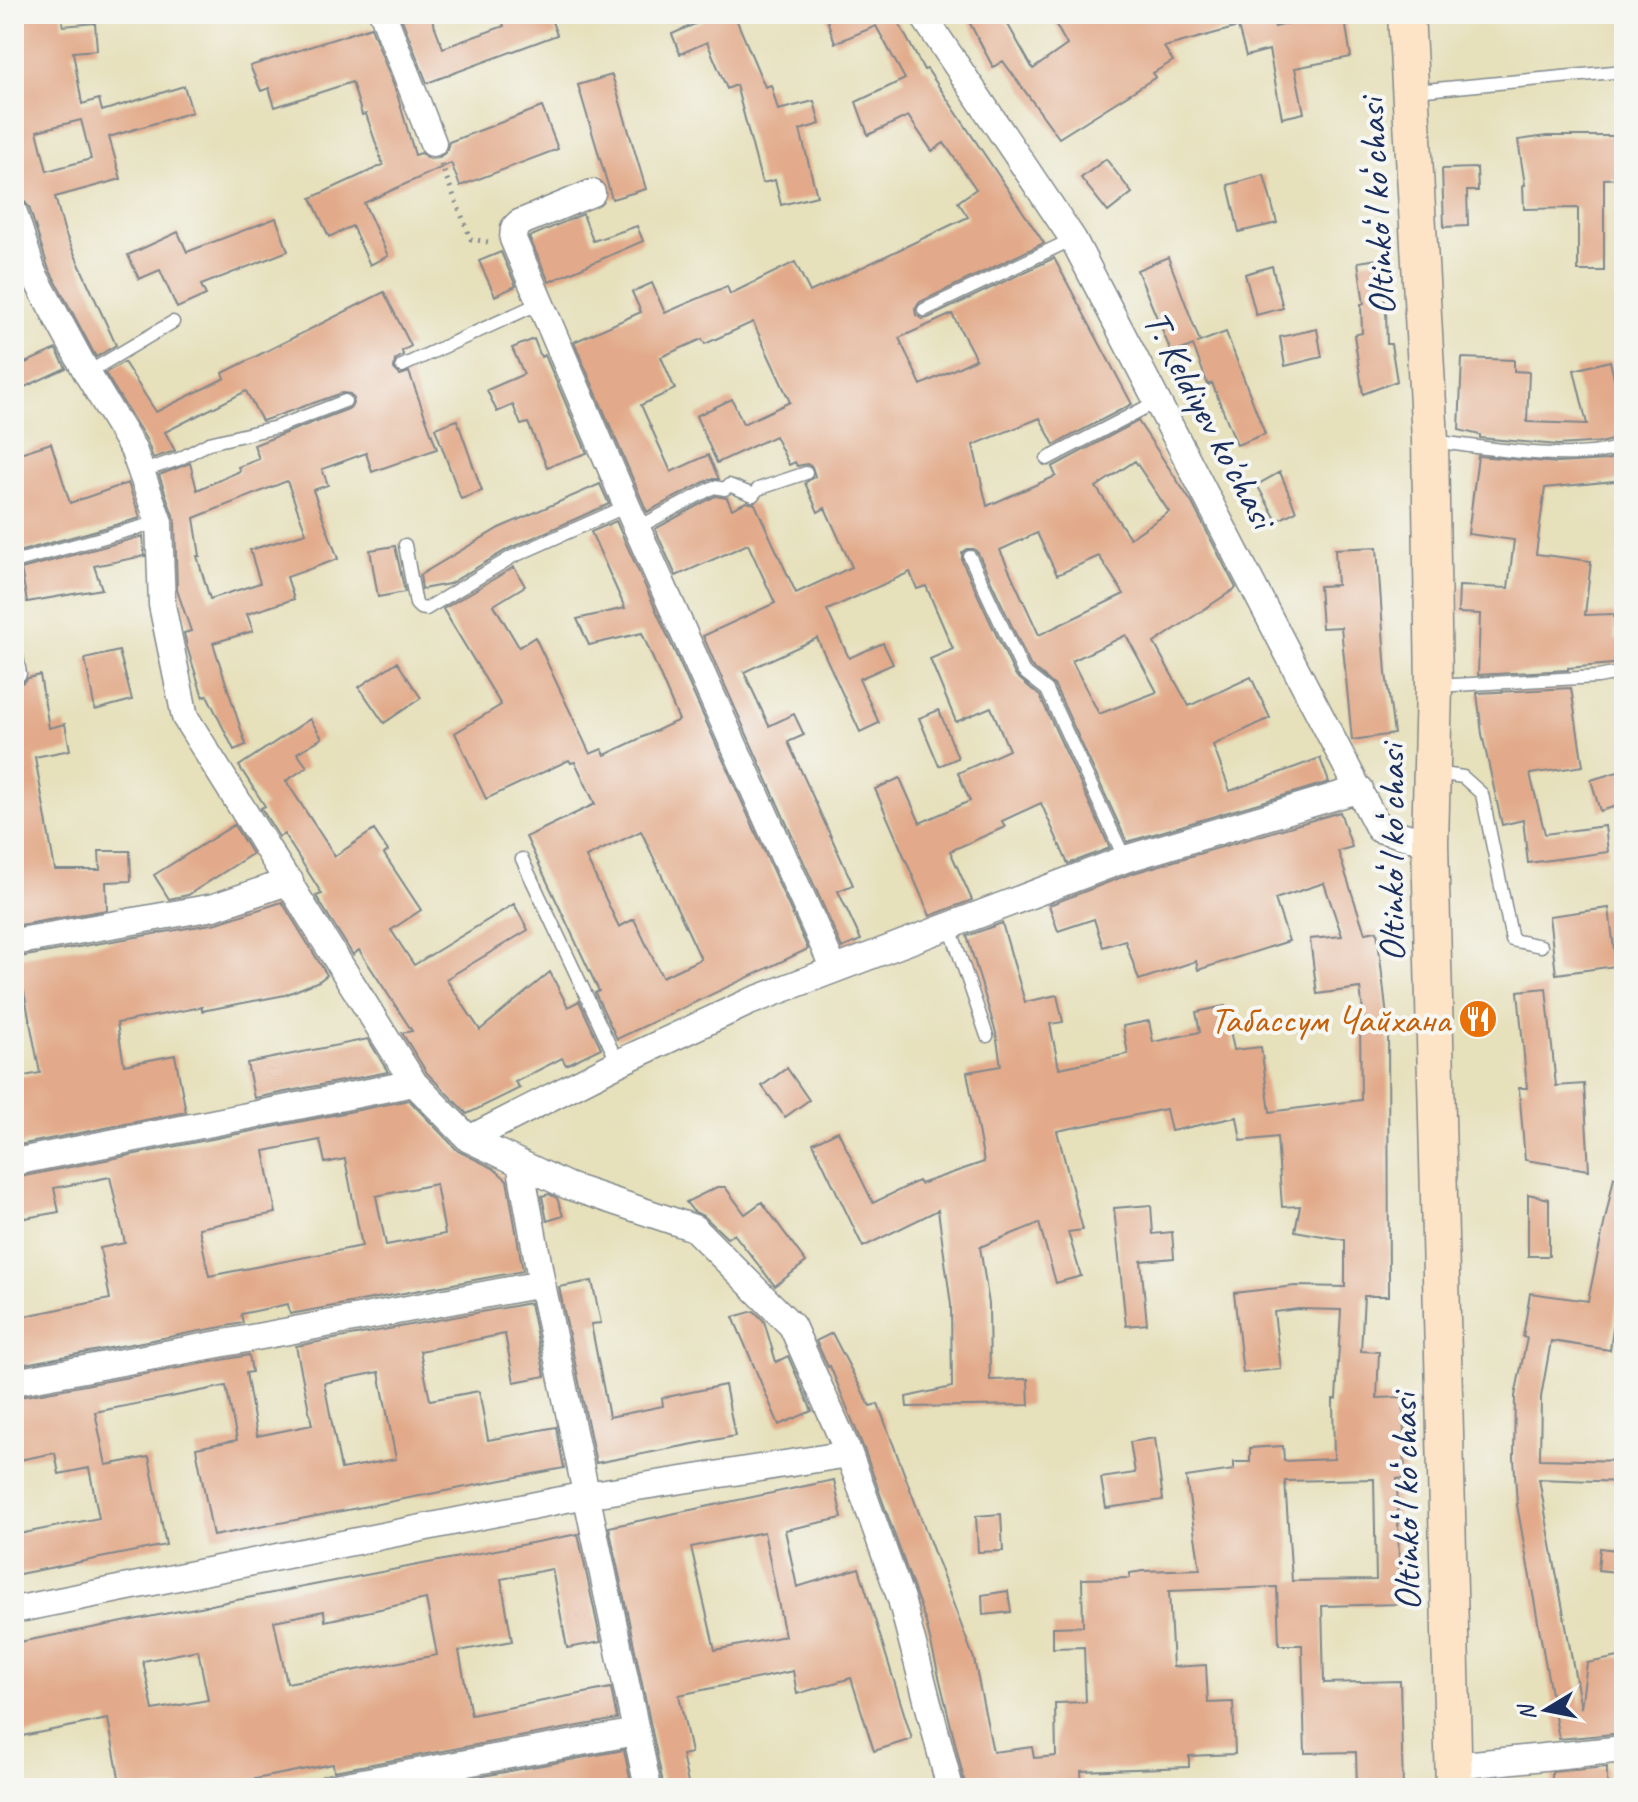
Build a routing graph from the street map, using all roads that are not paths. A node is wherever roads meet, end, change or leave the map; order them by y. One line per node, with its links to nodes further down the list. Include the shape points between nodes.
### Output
1 (383, 14): 6 (street)
2 (922, 14): 9 (street, T. Keldiyev ko'chasi)
3 (1406, 14): 5 (main road, Oltinkoʻl koʻchasi)
4 (1624, 71): 5 (lane)
5 (1412, 92): 17 (main road, Oltinkoʻl koʻchasi)
6 (433, 143)
7 (592, 193): 10 (street, via 514,228 513,239)
8 (14, 213): 14 (street, via 33,273)
9 (1073, 239): 11 (lane); 16 (street, T. Keldiyev ko'chasi)
10 (540, 303): 13 (lane); 22 (street)
11 (924, 310)
12 (173, 322): 14 (lane)
13 (402, 366)
14 (87, 373): 20 (street, via 133,449)
15 (345, 401): 20 (lane, via 277,427 209,443)
16 (1158, 401): 19 (lane); 32 (street, T. Keldiyev ko'chasi)
17 (1430, 440): 18 (lane, via 1509,452 1595,453); 30 (main road, Oltinkoʻl koʻchasi)
18 (1624, 445)
19 (1047, 459)
20 (140, 472): 23 (street)
21 (806, 473): 22 (lane, via 753,495 729,485 714,487)
22 (632, 517): 24 (lane, via 512,557 426,609 416,604); 40 (street)
23 (159, 522): 26 (lane); 36 (street, via 162,605 185,717)
24 (405, 545)
25 (970, 557): 35 (lane, via 1023,671 1047,690)
26 (14, 562)
27 (14, 639): 29 (lane)
28 (1624, 672): 30 (lane)
29 (20, 674)
30 (1434, 687): 31 (main road, Oltinkoʻl koʻchasi)
31 (1433, 773): 33 (main road, Oltinkoʻl koʻchasi); 39 (lane, via 1463,777 1482,794 1512,940)
32 (1360, 789): 33 (street, T. Keldiyev ko'chasi, via 1379,829); 35 (street)
33 (1430, 843): 54 (main road, Oltinkoʻl koʻchasi)
34 (522, 859): 42 (lane)
35 (1125, 859): 37 (street)
36 (290, 881): 38 (street, via 214,907); 43 (street)
37 (950, 927): 40 (street); 41 (lane)
38 (14, 942)
39 (1541, 946)
40 (834, 969): 42 (street)
41 (987, 1036)
42 (618, 1063): 44 (street)
43 (414, 1083): 44 (street); 45 (street)
44 (469, 1139): 46 (street)
45 (14, 1162)
46 (520, 1163): 47 (street); 49 (street, via 568,1186 694,1228 792,1326)
47 (542, 1284): 48 (street); 50 (street)
48 (14, 1382)
49 (849, 1454): 50 (street); 57 (street, via 901,1599)
50 (586, 1495): 51 (street); 52 (street)
51 (14, 1610)
52 (636, 1732): 55 (street); 56 (street)
53 (1624, 1749): 54 (street)
54 (1454, 1777)
55 (329, 1788)
56 (648, 1788)
57 (950, 1788)

